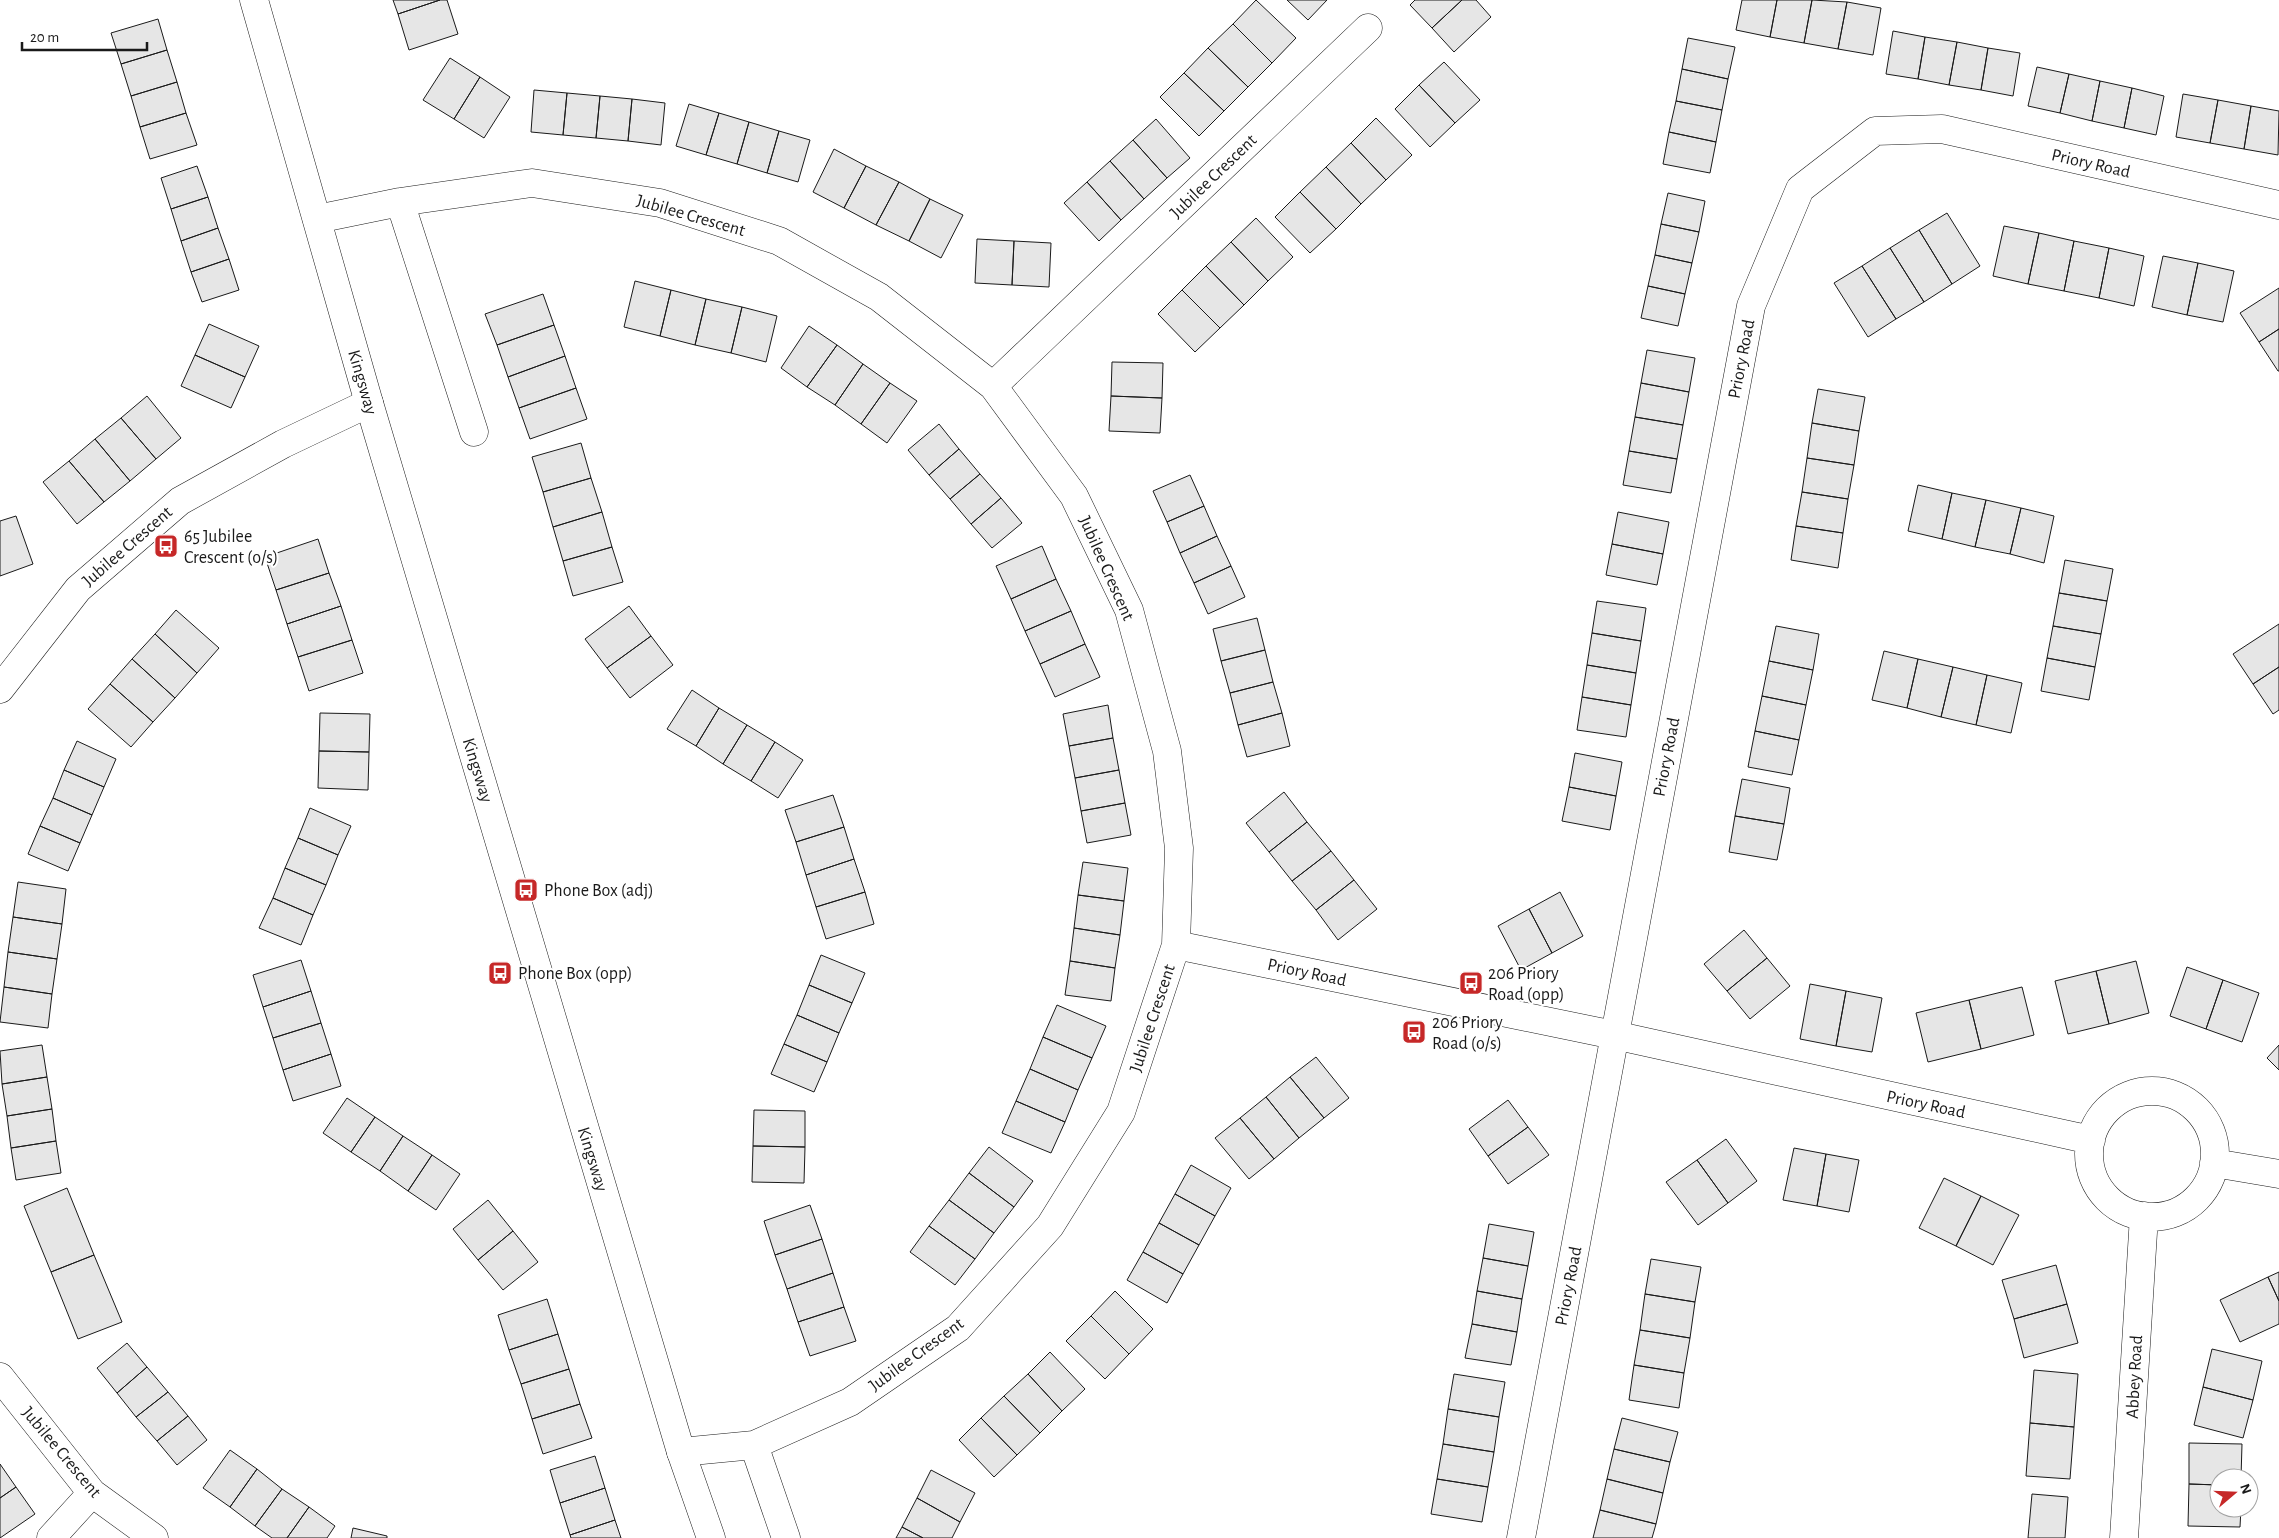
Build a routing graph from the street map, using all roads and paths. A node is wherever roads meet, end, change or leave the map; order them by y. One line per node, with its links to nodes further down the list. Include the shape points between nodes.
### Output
1 (254, 0): 5 (street, Kingsway)
2 (1368, 28): 6 (street, Jubilee Crescent)
3 (400, 202): 5 (street, Jubilee Crescent); 6 (street, Jubilee Crescent, via 532,183 660,203 780,241 879,297); 8 (street)
4 (2279, 205): 11 (street, Priory Road, via 1942,129 1875,131 1800,189 1751,306)
5 (317, 219): 7 (street, Kingsway)
6 (993, 386): 10 (street, Jubilee Crescent, via 1074,496 1129,610 1167,751 1179,848)
7 (369, 403): 9 (street, Jubilee Crescent, via 283,444 180,501 78,589); 18 (street, Kingsway)
8 (474, 432)
9 (0, 689)
10 (1176, 945): 11 (street, Priory Road); 17 (street, Jubilee Crescent, via 1121,1112 1050,1226 958,1328 850,1402)
11 (1614, 1035): 12 (street, Priory Road); 24 (street, Priory Road)
12 (2091, 1140): 13 (street, via 2102,1115 2117,1102 2136,1093 2163,1092 2189,1102 2207,1123 2215,1149); 15 (street, via 2092,1170 2097,1184 2117,1206)
13 (2214, 1163): 14 (street); 15 (street, via 2210,1179 2190,1204 2176,1212)
14 (2279, 1174)
15 (2144, 1216): 25 (street, Abbey Road)
16 (0, 1377): 19 (street, Jubilee Crescent)
17 (754, 1445): 18 (street, Jubilee Crescent); 23 (street)
18 (681, 1452): 22 (street, Kingsway)
19 (92, 1493): 20 (street); 21 (street, Jubilee Crescent)
20 (51, 1538)
21 (154, 1538)
22 (711, 1538)
23 (786, 1538)
24 (1521, 1538)
25 (2124, 1538)

